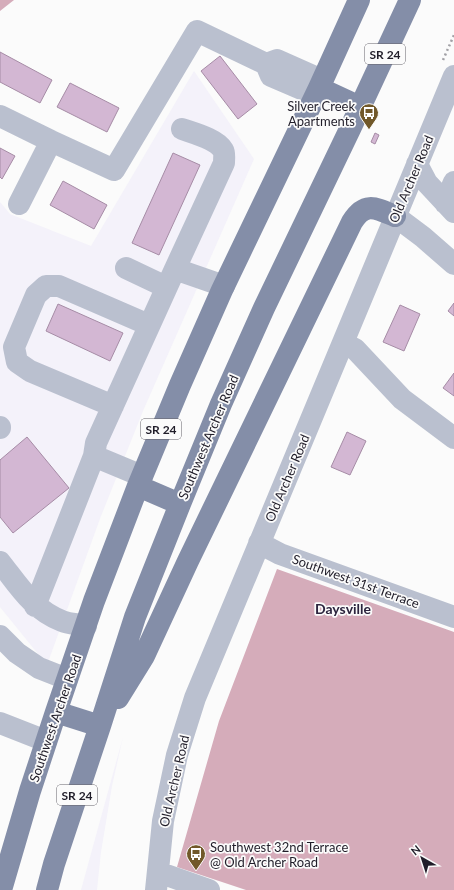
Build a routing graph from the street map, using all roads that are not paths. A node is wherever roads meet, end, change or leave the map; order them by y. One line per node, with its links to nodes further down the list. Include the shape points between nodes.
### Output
1 (359, 0): 4 (main road, Southwest Archer Road / SR 24)
2 (410, 0): 5 (main road, Southwest Archer Road / SR 24)
3 (454, 76): 9 (street, Old Archer Road)
4 (319, 88): 5 (main road); 8 (street, via 306,90 271,76 266,64 197,31 114,170); 17 (main road, Southwest Archer Road / SR 24)
5 (360, 107): 24 (main road, Southwest Archer Road / SR 24, via 260,314)
6 (0, 116): 8 (street)
7 (182, 129): 16 (street, via 219,145 225,154 224,162)
8 (51, 141): 11 (street)
9 (417, 164): 12 (street, via 427,183); 13 (street, Old Archer Road)
10 (454, 182): 12 (street)
11 (18, 204)
12 (450, 208)
13 (395, 216): 14 (street); 19 (street, Old Archer Road); 34 (main road, via 378,209 366,208 357,214 352,222 144,656)
14 (454, 264)
15 (126, 268): 16 (street)
16 (171, 278): 17 (street); 18 (street)
17 (224, 286): 23 (main road, Southwest Archer Road / SR 24)
18 (149, 325): 20 (street); 20 (street, via 59,286 46,286 36,295 14,347 18,362 30,371)
19 (343, 343): 21 (street, via 355,349 402,399); 25 (street, Old Archer Road)
20 (113, 406): 22 (street, via 96,443)
21 (454, 438)
22 (94, 456): 23 (street); 27 (street)
23 (140, 481): 24 (main road); 29 (main road, Southwest Archer Road / SR 24)
24 (180, 504): 34 (main road, Southwest Archer Road / SR 24, via 135,617)
25 (259, 543): 28 (street, Southwest 31st Terrace, via 280,554); 37 (street, Old Archer Road, via 195,698 177,755 163,821)
26 (0, 562): 27 (street)
27 (36, 606): 29 (street, via 63,621)
28 (454, 617)
29 (86, 626): 31 (main road, Southwest Archer Road / SR 24)
30 (0, 636): 31 (street, via 39,668)
31 (67, 679): 32 (main road, Southwest Archer Road / SR 24)
32 (56, 712): 34 (main road); 35 (main road, Southwest Archer Road / SR 24)
33 (0, 723): 35 (street)
34 (100, 726): 39 (main road, Southwest Archer Road / SR 24, via 54,864)
35 (46, 741): 36 (main road, Southwest Archer Road / SR 24)
36 (4, 864): 38 (main road, Southwest Archer Road / SR 24)
37 (157, 881): 40 (street)
38 (1, 890)
39 (48, 890)
40 (209, 890)

